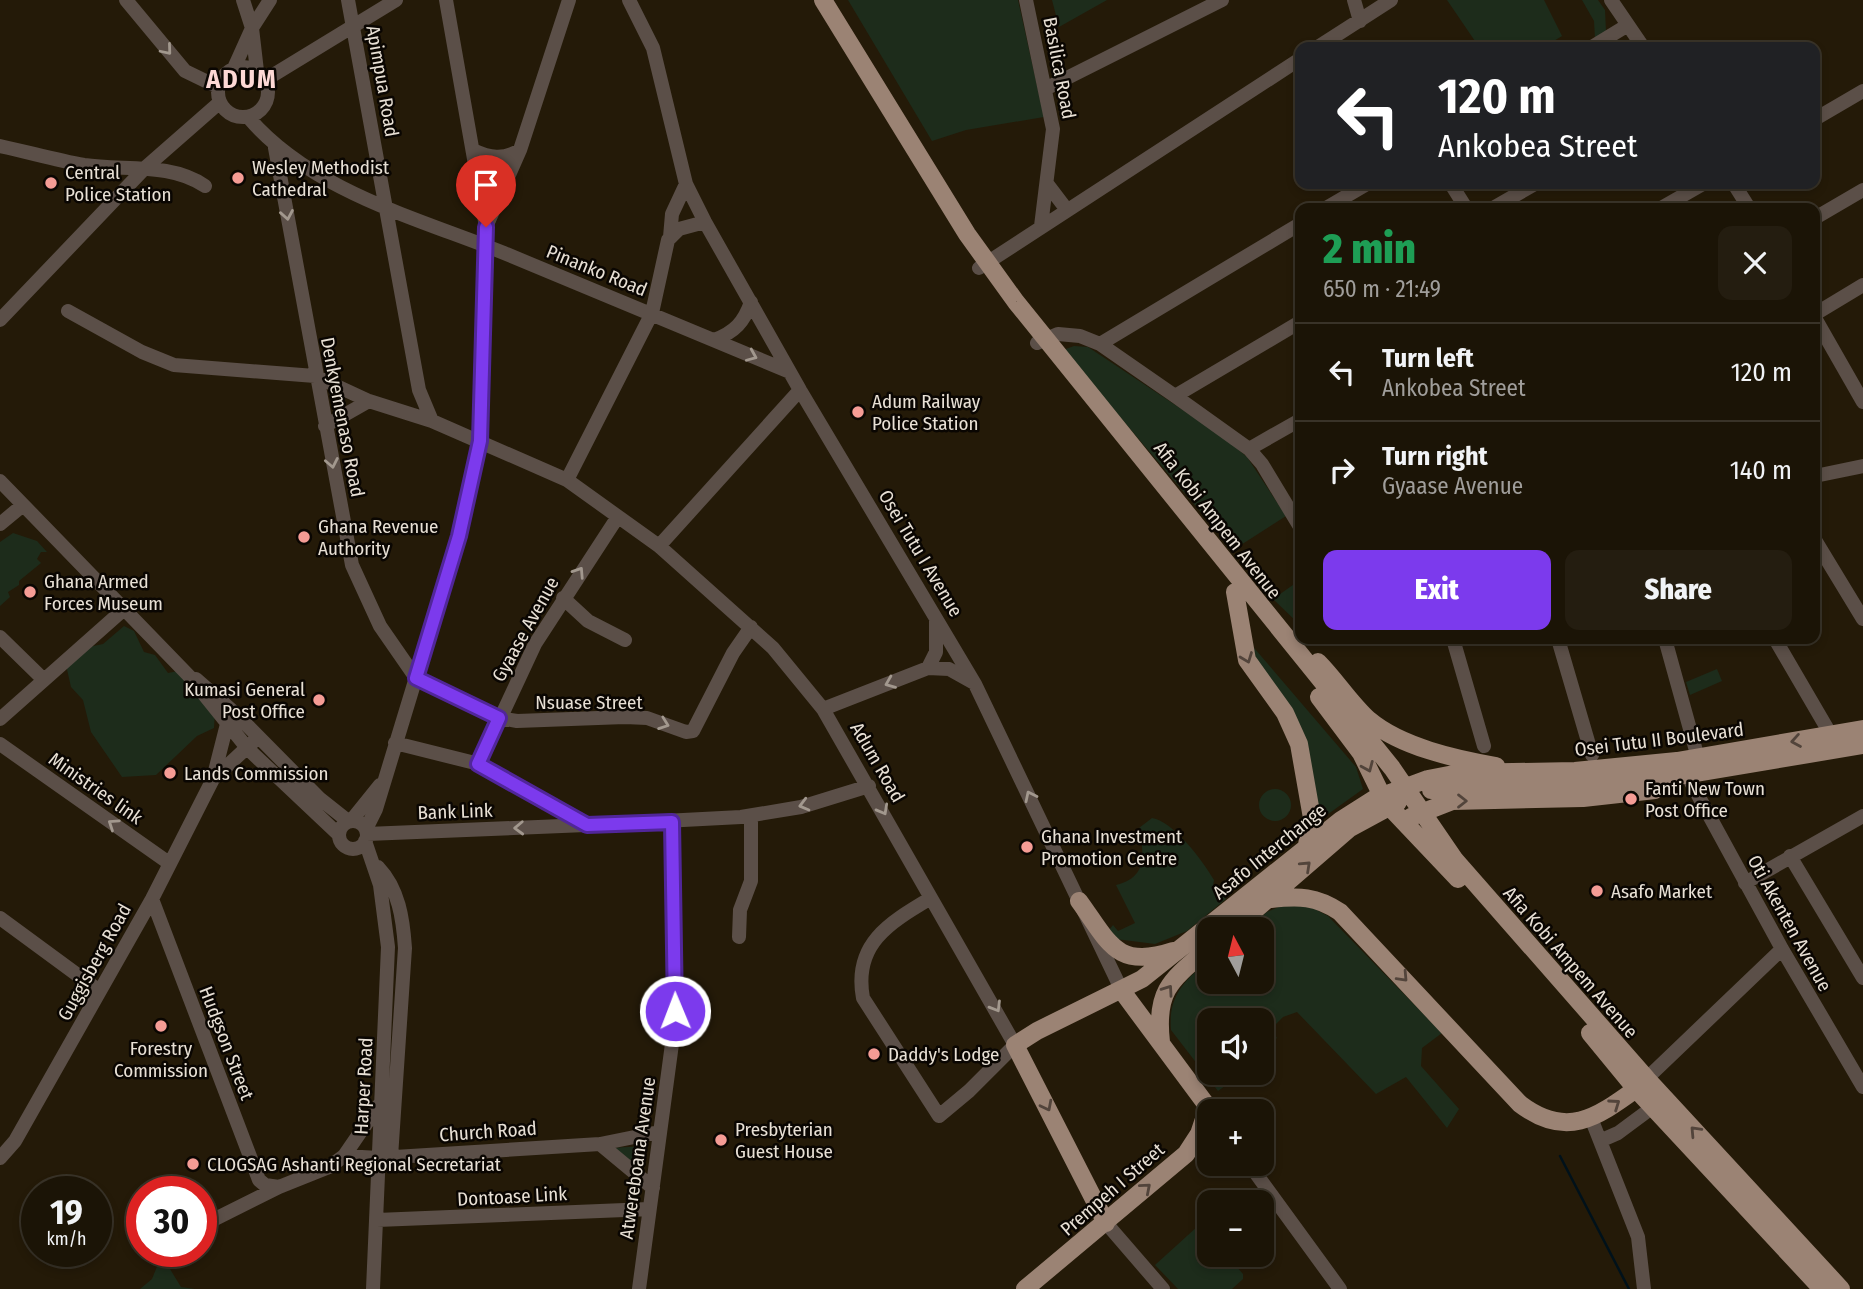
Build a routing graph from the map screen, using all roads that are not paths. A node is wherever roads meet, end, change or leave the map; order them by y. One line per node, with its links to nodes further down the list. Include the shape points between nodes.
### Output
1 (126, 0): 26 (street, one-way to 26, via 185,71)
2 (243, 0): 19 (street)
3 (270, 0): 19 (street)
4 (348, 0): 18 (street, Apimpua Road)
5 (396, 0): 18 (street)
6 (446, 0): 34 (street)
7 (569, 0): 35 (street)
8 (629, 0): 37 (street, Osei Tutu I Avenue, via 653,48)
9 (809, 0): 56 (main road, Afia Kobi Ampem Avenue, via 944,219)
10 (822, 0): 56 (main road, Afia Kobi Ampem Avenue)
11 (1027, 0): 27 (street, Basilica Road)
12 (1222, 0): 27 (street)
13 (1354, 0): 16 (street)
14 (1391, 0): 16 (street)
15 (1611, 0): 17 (street)
16 (1360, 21): 20 (street)
17 (1628, 25): 21 (street); 22 (street)
18 (353, 27): 25 (street); 48 (street, Apimpua Road)
19 (252, 28): 24 (street); 25 (street)
20 (1326, 42)
21 (1600, 42)
22 (1640, 42)
23 (1295, 62): 47 (street)
24 (234, 68): 25 (street); 26 (street)
25 (261, 75): 31 (street, via 267,101)
26 (218, 87): 29 (street)
27 (1045, 89): 38 (street, Basilica Road, via 1053,141)
28 (1863, 91): 30 (street)
29 (219, 103): 31 (street, via 231,116); 36 (street)
30 (1820, 116)
31 (248, 117): 33 (street, Pinanko Road)
32 (0, 146): 36 (street, via 87,165)
33 (275, 148): 48 (street, Pinanko Road); 69 (street, Denkyemenaso Road, one-way to 69)
34 (473, 150): 35 (street, via 508,157); 52 (street)
35 (520, 150): 52 (street)
36 (146, 167): 39 (street, via 195,179); 62 (street)
37 (686, 184): 50 (street, Osei Tutu I Avenue); 54 (street, via 672,214)
38 (1048, 185): 47 (street); 51 (street, Basilica Road)
39 (205, 186)
40 (1358, 189): 44 (street)
41 (1526, 189): 45 (street)
42 (1694, 189): 46 (street)
43 (1863, 190): 49 (street)
44 (1335, 203)
45 (1502, 203)
46 (1670, 203)
47 (1067, 209): 51 (street)
48 (386, 211): 55 (street, Pinanko Road); 71 (street, Apimpua Road)
49 (1820, 215)
50 (705, 222): 54 (street, via 679,229); 58 (street, Osei Tutu I Avenue)
51 (1041, 226): 56 (street)
52 (486, 227): 55 (street)
53 (1295, 227): 67 (street)
54 (670, 237): 60 (street)
55 (486, 246): 60 (street, Pinanko Road); 80 (street)
56 (983, 266): 66 (main road, Afia Kobi Ampem Avenue)
57 (1863, 285): 61 (street)
58 (751, 302): 65 (street, via 740,325); 68 (street, Osei Tutu I Avenue)
59 (68, 312): 69 (street, via 174,365)
60 (652, 313): 65 (street, Pinanko Road); 84 (street)
61 (1820, 313)
62 (0, 320)
63 (1820, 324): 70 (street)
64 (1295, 325): 73 (street)
65 (714, 340): 68 (street, Pinanko Road, one-way to 68)
66 (1041, 340): 67 (street, via 1071,333); 92 (main road, Afia Kobi Ampem Avenue); 95 (main road, Afia Kobi Ampem Avenue)
67 (1100, 344): 73 (street)
68 (790, 372): 72 (street, Osei Tutu I Avenue)
69 (315, 376): 74 (street, Adum Road); 79 (street, Denkyemenaso Road)
70 (1858, 382): 75 (street)
71 (418, 390): 76 (street); 77 (street, Apimpua Road)
72 (800, 390): 90 (street); 97 (street, Osei Tutu I Avenue)
73 (1175, 396): 81 (street)
74 (369, 401): 76 (street, Adum Road); 79 (street)
75 (1863, 402)
76 (401, 413): 77 (street, Adum Road)
77 (432, 421): 80 (street, Adum Road)
78 (1295, 423): 81 (street)
79 (325, 426): 108 (street, Denkyemenaso Road, one-way to 108, via 352,565 380,626)
80 (480, 441): 84 (street, Adum Road); 108 (street, via 459,536)
81 (1249, 449): 88 (street)
82 (1863, 466): 83 (street)
83 (1820, 475)
84 (567, 480): 87 (street, Adum Road)
85 (0, 481): 86 (street)
86 (23, 505): 89 (street); 94 (street)
87 (617, 518): 90 (street, Adum Road); 93 (street, Gyaase Avenue, one-way to 87)
88 (1295, 519)
89 (0, 524)
90 (659, 546): 98 (street, Adum Road)
91 (1820, 548): 96 (street)
92 (1235, 592): 136 (main road, Afia Kobi Ampem Avenue, one-way to 136, via 1362,753 1385,802); 142 (main road, one-way to 142, via 1247,660 1285,713 1299,744 1312,818)
93 (562, 598): 101 (street, via 588,621); 112 (street, Gyaase Avenue)
94 (123, 610): 109 (street); 114 (street)
95 (1265, 614): 100 (main road); 133 (main road, Afia Kobi Ampem Avenue)
96 (1863, 619)
97 (936, 620): 107 (street, via 936,652); 110 (street, Osei Tutu I Avenue)
98 (751, 627): 111 (street, Adum Road); 112 (street, Nsuase Street, one-way to 98, via 646,718 693,731)
99 (0, 637): 109 (street)
100 (1295, 639)
101 (625, 640)
102 (1301, 644): 126 (main road, via 1370,721 1414,744)
103 (1454, 644): 121 (street)
104 (1559, 644): 123 (street)
105 (1666, 644): 124 (street)
106 (1778, 644): 116 (street)
107 (928, 668): 110 (street, via 949,669); 111 (street, one-way to 111)
108 (416, 678): 112 (street, Nsuase Street); 118 (street)
109 (44, 680): 113 (street)
110 (975, 684): 152 (street, Osei Tutu I Avenue, one-way to 110)
111 (823, 709): 132 (street, Adum Road)
112 (499, 718): 125 (street, Gyaase Avenue)
113 (0, 719)
114 (232, 719): 117 (street); 122 (street); 129 (street, Guggisberg Road)
115 (1863, 729): 116 (main road, Osei Tutu II Boulevard)
116 (1831, 735): 124 (main road, Osei Tutu II Boulevard, one-way to 124)
117 (258, 736): 122 (street, Guggisberg Road); 137 (street, via 318,797)
118 (395, 743): 125 (street); 131 (street)
119 (0, 744): 146 (street, Ministries link, one-way to 119)
120 (1863, 745): 127 (main road, Osei Tutu II Boulevard)
121 (1484, 746)
122 (248, 749): 129 (street, Guggisberg Road); 140 (street)
123 (1592, 755)
124 (1698, 758): 128 (main road, Osei Tutu II Boulevard)
125 (478, 764): 139 (street)
126 (1527, 772): 128 (main road, Osei Tutu II Boulevard); 130 (main road, Osei Tutu II Boulevard)
127 (1682, 776): 128 (main road, Osei Tutu II Boulevard); 133 (main road, one-way to 127, via 1452,801 1520,802 1655,790); 147 (street, Oti Akenten Avenue)
128 (1575, 777): 130 (main road, Osei Tutu II Boulevard)
129 (213, 779): 146 (street, Guggisberg Road)
130 (1463, 780): 142 (main road, Asafo Interchange, via 1401,787 1374,799); 151 (main road, Asafo Interchange, one-way to 130, via 1335,839 1365,818 1422,792)
131 (383, 781): 137 (street); 141 (street)
132 (869, 786): 134 (street, Bank Link, one-way to 134, via 801,807); 149 (street, Adum Road, one-way to 149)
133 (1421, 810): 136 (main road); 166 (main road, Afia Kobi Ampem Avenue, via 1455,860)
134 (751, 816): 138 (street, Bank Link); 156 (street, via 751,881 740,910)
135 (1863, 816): 144 (street)
136 (1398, 818): 166 (main road, Afia Kobi Ampem Avenue)
137 (349, 821): 140 (street); 141 (street)
138 (672, 822): 139 (street, Bank Link); 172 (street, Atwereboana Avenue, via 675,1011)
139 (587, 825): 141 (street, Bank Link, one-way to 141)
140 (338, 834): 143 (street, via 344,846)
141 (366, 835): 143 (street); 145 (street, Harper Road)
142 (1307, 845): 153 (main road, Asafo Interchange)
143 (352, 849): 148 (street)
144 (1790, 856): 147 (street); 161 (street)
145 (372, 861): 148 (street, Harper Road); 179 (street, via 394,890 404,939)
146 (169, 863): 150 (street, Guggisberg Road)
147 (1745, 883): 159 (street, Oti Akenten Avenue)
148 (380, 885): 169 (street, Harper Road, via 388,947)
149 (931, 898): 164 (street, Adum Road, one-way to 164); 164 (street, via 905,914 865,951 863,998 939,1116)
150 (152, 899): 162 (street, Guggisberg Road); 182 (street, Hudgson Street, via 259,1180)
151 (1271, 899): 154 (main road, Asafo Interchange); 171 (main road, one-way to 171, via 1299,895 1340,912 1533,1113 1562,1122)
152 (1079, 901): 158 (main road, via 1114,950 1125,956 1152,958); 163 (street, Osei Tutu I Avenue)
153 (1238, 917)
154 (1242, 917)
155 (0, 918): 162 (street)
156 (739, 937)
157 (1197, 941): 158 (main road, Asafo Interchange)
158 (1186, 947): 163 (main road, Asafo Interchange)
159 (1782, 949): 166 (street); 167 (street, Oti Akenten Avenue)
160 (1197, 958): 165 (main road, one-way to 160, via 1162,997)
161 (1863, 978)
162 (98, 990): 180 (street, Guggisberg Road, via 22,1130)
163 (1122, 991): 164 (main road, Asafo Interchange); 165 (main road, Osei Tutu I Avenue)
164 (1016, 1045): 187 (main road, Adum Road, one-way to 187)
165 (1161, 1046): 168 (main road, Osei Tutu I Avenue)
166 (1641, 1084): 170 (main road, Afia Kobi Ampem Avenue); 171 (main road, one-way to 166); 195 (main road, Afia Kobi Ampem Avenue, one-way to 166)
167 (1863, 1087)
168 (1201, 1099)
169 (382, 1100): 178 (street); 179 (street, Harper Road)
170 (1653, 1107): 174 (street); 194 (main road, Afia Kobi Ampem Avenue)
171 (1591, 1118): 174 (street)
172 (659, 1132): 175 (street, Church Road); 183 (street, Atwereboana Avenue)
173 (1197, 1137): 177 (main road, Prempeh I Street)
174 (1602, 1140): 193 (street, via 1638,1237)
175 (600, 1144): 179 (street, Church Road); 183 (street)
176 (1197, 1151): 177 (main road)
177 (1186, 1154): 187 (main road, Prempeh I Street, one-way to 177)
178 (344, 1156): 179 (street, Church Road); 182 (street)
179 (385, 1157): 186 (street, Harper Road)
180 (0, 1158)
181 (1258, 1176): 192 (street)
182 (279, 1188): 185 (street)
183 (653, 1188): 184 (street, Atwereboana Avenue)
184 (649, 1209): 186 (street, Dontoase Link); 189 (street, Atwereboana Avenue)
185 (217, 1218)
186 (377, 1220): 188 (street, Harper Road)
187 (1106, 1223): 190 (main road, Prempeh I Street); 191 (street)
188 (373, 1289)
189 (639, 1289)
190 (1026, 1289)
191 (1163, 1289)
192 (1340, 1289)
193 (1644, 1289)
194 (1822, 1289)
195 (1841, 1289)

